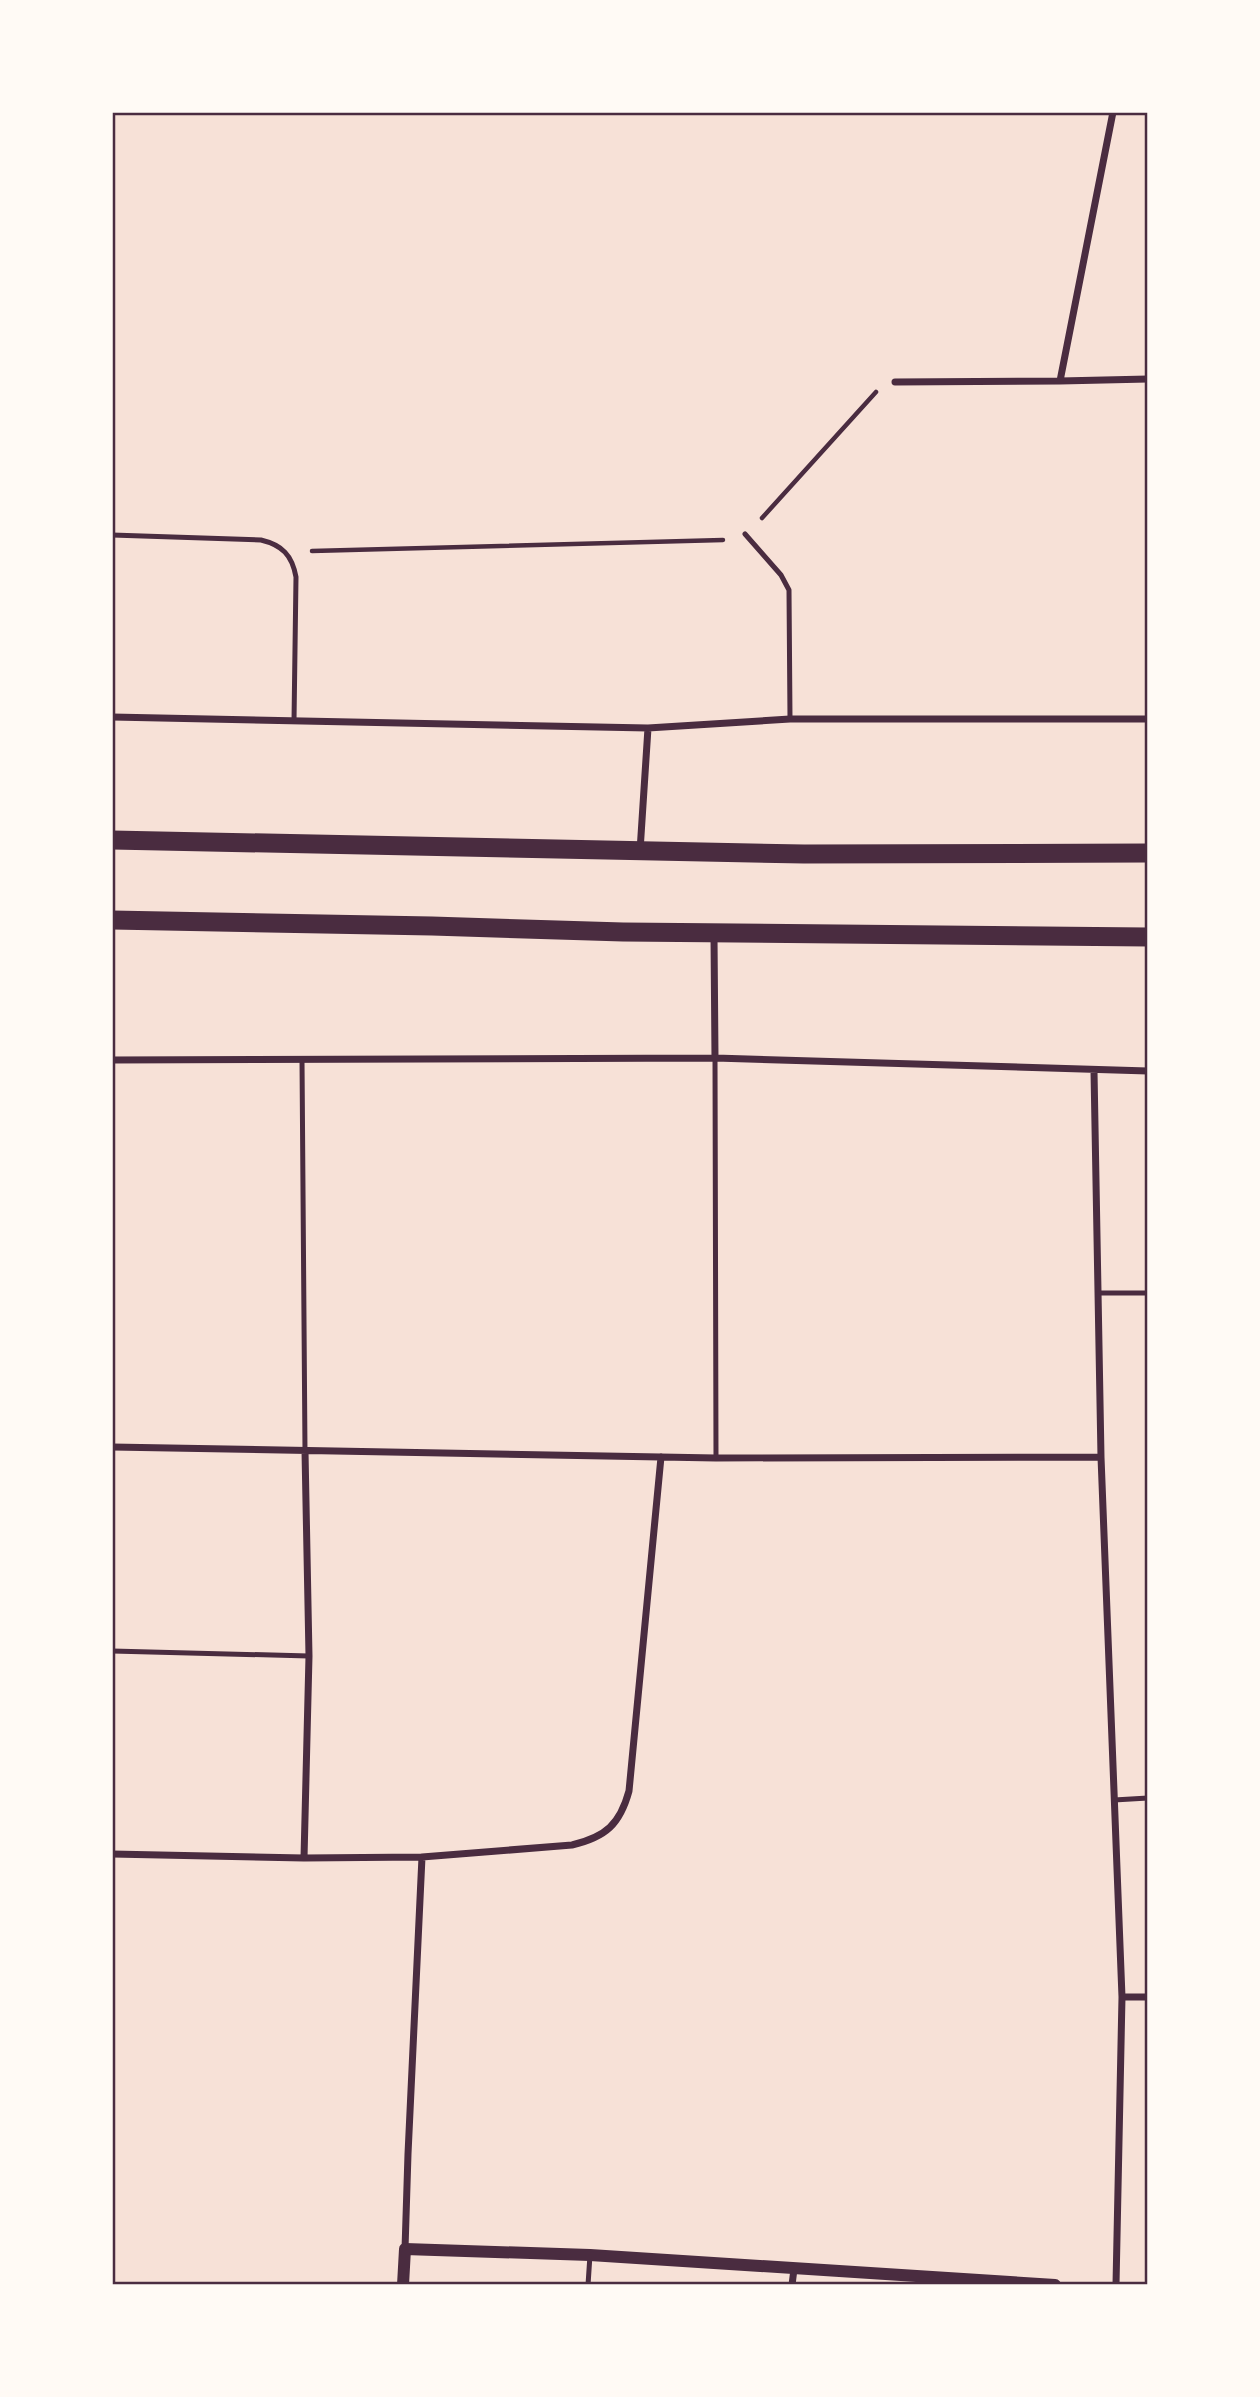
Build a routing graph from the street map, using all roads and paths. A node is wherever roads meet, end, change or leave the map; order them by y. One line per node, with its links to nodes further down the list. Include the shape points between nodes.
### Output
1 (1113, 112): 3 (street)
2 (1148, 379): 3 (street)
3 (1060, 381): 4 (street)
4 (895, 383): 5 (path, via 876,393)
5 (745, 534): 7 (path, via 727,540); 9 (lane, via 789,590)
6 (112, 535): 7 (lane, via 261,540)
7 (286, 551): 11 (lane, via 296,577)
8 (112, 717): 11 (street)
9 (790, 719): 10 (street); 12 (street)
10 (1148, 719)
11 (294, 721): 12 (street)
12 (648, 728): 14 (street)
13 (112, 840): 14 (highway)
14 (640, 851): 15 (highway)
15 (1148, 853)
16 (112, 920): 17 (highway)
17 (714, 933): 18 (highway); 19 (street)
18 (1148, 937)
19 (715, 1058): 21 (street); 22 (street); 30 (lane)
20 (112, 1060): 21 (street)
21 (302, 1060): 27 (lane)
22 (1094, 1071): 23 (street); 24 (street)
23 (1148, 1071)
24 (1098, 1293): 25 (lane); 29 (street)
25 (1148, 1293)
26 (112, 1447): 27 (street)
27 (305, 1451): 28 (street); 32 (street)
28 (661, 1457): 30 (street); 36 (street, via 629,1791 616,1822 604,1834 572,1845)
29 (1101, 1457): 30 (street); 34 (street)
30 (716, 1458)
31 (112, 1651): 32 (lane)
32 (309, 1656): 37 (street)
33 (1148, 1798): 34 (lane)
34 (1114, 1800): 38 (street)
35 (112, 1854): 37 (street)
36 (422, 1857): 37 (street); 40 (street)
37 (304, 1858)
38 (1122, 1997): 39 (street); 47 (street)
39 (1148, 1997)
40 (405, 2249): 41 (street); 43 (street)
41 (590, 2255): 42 (street); 44 (lane)
42 (794, 2269): 45 (street); 46 (street)
43 (403, 2285)
44 (588, 2285)
45 (792, 2285)
46 (1055, 2285)
47 (1116, 2285)

